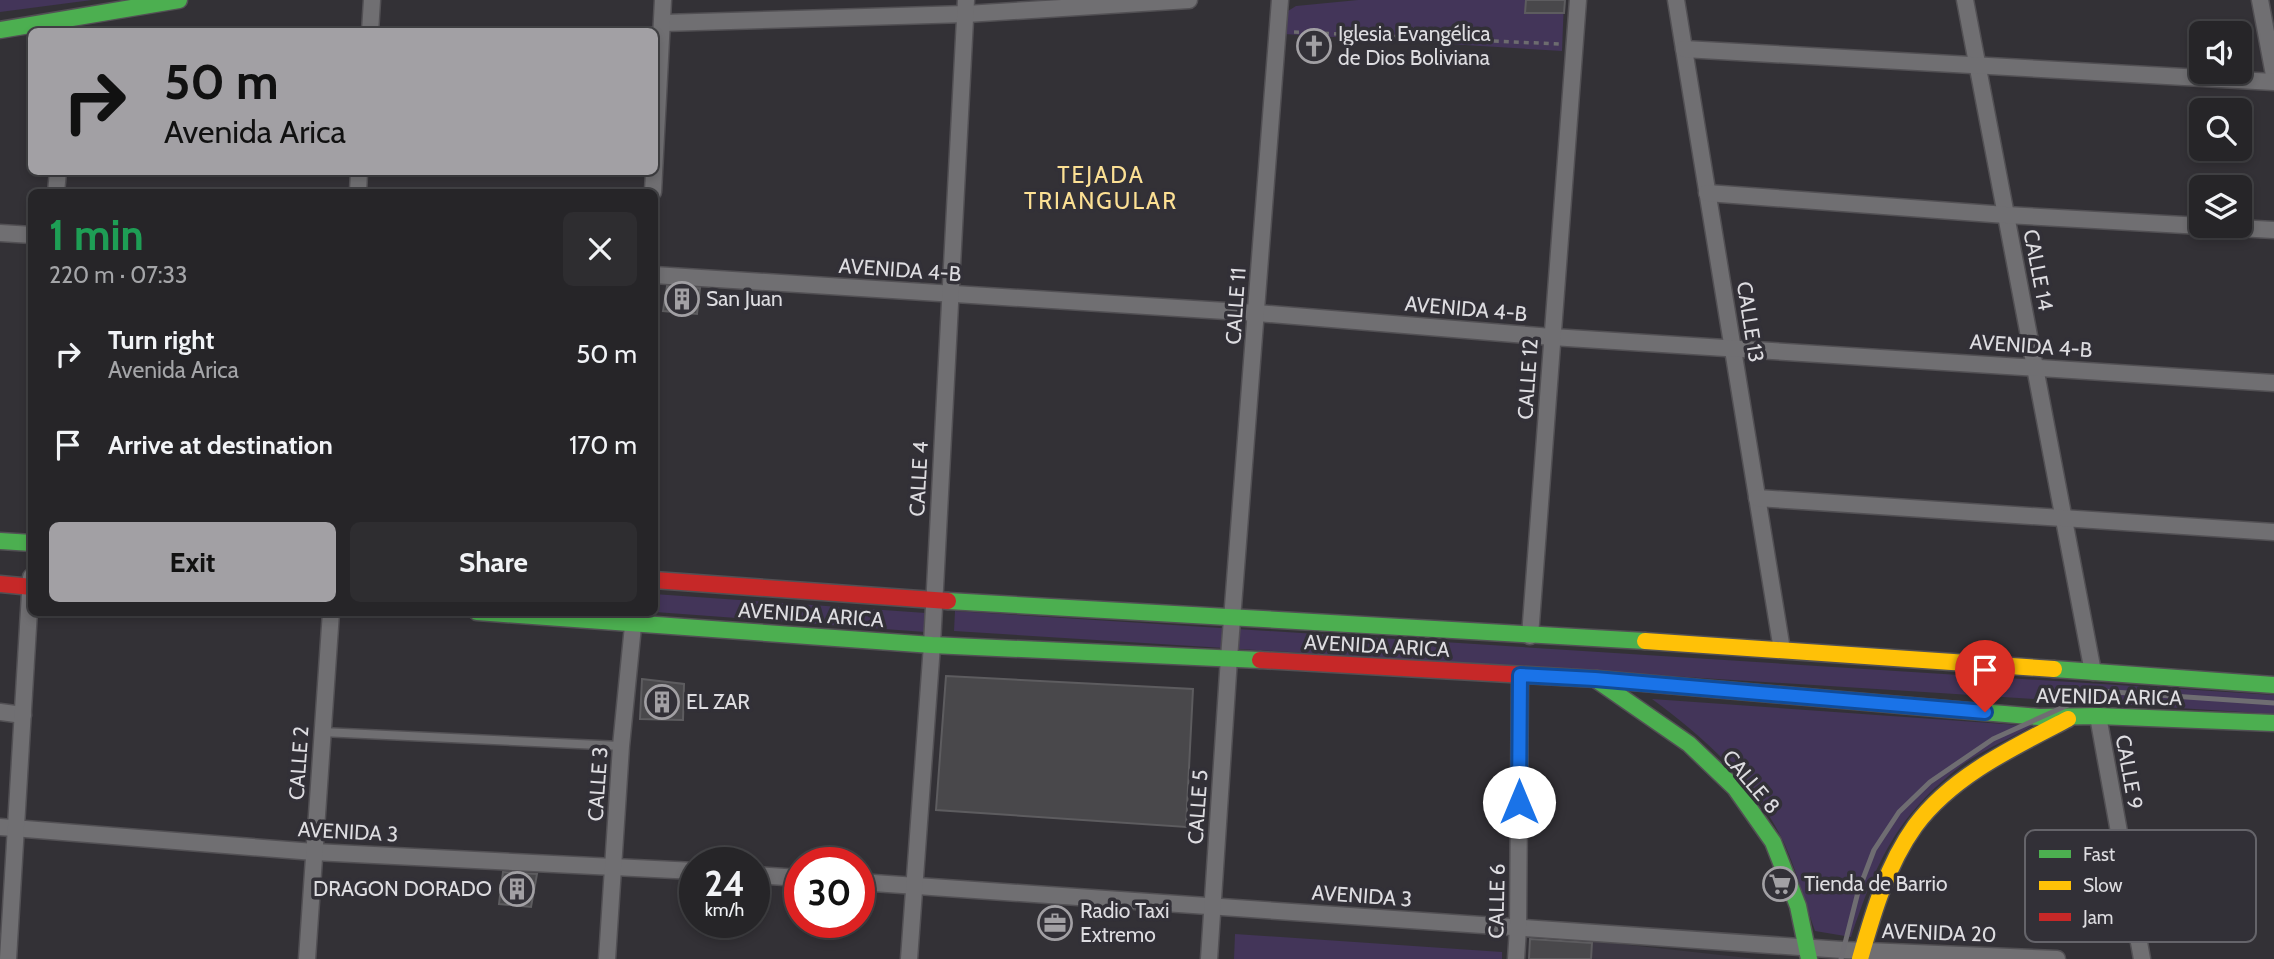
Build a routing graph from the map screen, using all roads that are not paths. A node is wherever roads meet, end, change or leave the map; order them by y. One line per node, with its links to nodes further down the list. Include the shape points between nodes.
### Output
1 (179, 0): 11 (street)
2 (372, 0): 12 (street)
3 (663, 0): 13 (street)
4 (1189, 0): 10 (street)
5 (1280, 0): 27 (street, CALLE 11)
6 (1578, 0): 28 (street, CALLE 12)
7 (1676, 0): 16 (street, CALLE 13)
8 (1965, 0): 17 (street, CALLE 14)
9 (2260, 0): 18 (street)
10 (966, 7): 14 (street); 26 (street, CALLE 4)
11 (69, 25): 15 (street)
12 (370, 28)
13 (657, 28)
14 (658, 29)
15 (0, 30)
16 (1684, 49): 17 (street); 20 (street, CALLE 13)
17 (1977, 64): 19 (street); 21 (street, CALLE 14)
18 (2274, 75)
19 (2274, 82)
20 (1707, 193): 21 (street); 29 (street, CALLE 13)
21 (2006, 215): 22 (street); 30 (street, CALLE 14)
22 (2274, 230)
23 (0, 233): 24 (street)
24 (28, 235)
25 (658, 275): 26 (street, AVENIDA 4-B)
26 (949, 295): 27 (street, AVENIDA 4-B); 40 (street, CALLE 4)
27 (1257, 313): 28 (street, AVENIDA 4-B); 44 (street, CALLE 11)
28 (1552, 337): 29 (street, AVENIDA 4-B); 46 (street, CALLE 12)
29 (1733, 348): 30 (street, AVENIDA 4-B); 32 (street, CALLE 13)
30 (2035, 367): 31 (street, AVENIDA 4-B); 33 (street, CALLE 14)
31 (2274, 383)
32 (1757, 498): 33 (street); 48 (street, CALLE 13)
33 (2063, 518): 34 (street); 50 (street, CALLE 14)
34 (2274, 532)
35 (0, 541): 36 (street)
36 (28, 543)
37 (658, 580): 40 (street, AVENIDA ARICA)
38 (0, 584): 39 (street)
39 (28, 587)
40 (934, 600): 44 (street, AVENIDA ARICA); 47 (street, CALLE 4)
41 (29, 616): 55 (street)
42 (331, 616): 59 (street, CALLE 2)
43 (603, 616): 45 (street, AVENIDA ARICA)
44 (1234, 616): 46 (street, AVENIDA ARICA); 49 (street, CALLE 11)
45 (634, 617): 47 (street, AVENIDA ARICA); 60 (street, CALLE 3)
46 (1530, 636): 48 (street, AVENIDA ARICA)
47 (932, 645): 49 (street, AVENIDA ARICA); 67 (street, CALLE 4)
48 (1782, 650): 50 (street, AVENIDA ARICA)
49 (1230, 658): 51 (street, AVENIDA ARICA); 68 (street, CALLE 5)
50 (2093, 672): 53 (street, AVENIDA ARICA)
51 (1520, 675): 52 (street, AVENIDA ARICA); 69 (street, CALLE 6)
52 (1595, 679): 56 (street, AVENIDA ARICA, via 2039,717); 70 (street, CALLE 8, via 1689,744 1735,788 1773,842 1798,906)
53 (2274, 685)
54 (0, 712): 55 (street)
55 (23, 715): 61 (street)
56 (2072, 716): 57 (street, AVENIDA ARICA); 71 (street, via 1981,767 1916,825 1875,905)
57 (2098, 716): 58 (street, AVENIDA ARICA); 62 (street, CALLE 9)
58 (2274, 723)
59 (323, 732): 60 (lane); 63 (street, CALLE 2)
60 (621, 746): 64 (street, CALLE 3)
61 (8, 828): 63 (street, AVENIDA 3); 72 (street)
62 (2119, 830)
63 (314, 852): 64 (street, AVENIDA 3); 73 (street, CALLE 2)
64 (614, 866): 65 (street, AVENIDA 3); 74 (street, CALLE 3)
65 (679, 870)
66 (875, 882): 67 (street, AVENIDA 3)
67 (916, 885): 68 (street, AVENIDA 3); 75 (street, CALLE 4)
68 (1212, 907): 69 (street, AVENIDA 3); 76 (street, CALLE 5)
69 (1518, 928): 70 (street, AVENIDA 3); 77 (street, CALLE 6)
70 (1808, 953): 71 (street, AVENIDA 3)
71 (1861, 955): 78 (street, AVENIDA 20)
72 (8, 959)
73 (307, 959)
74 (607, 959)
75 (909, 959)
76 (1209, 959)
77 (1516, 959)
78 (2057, 959)

